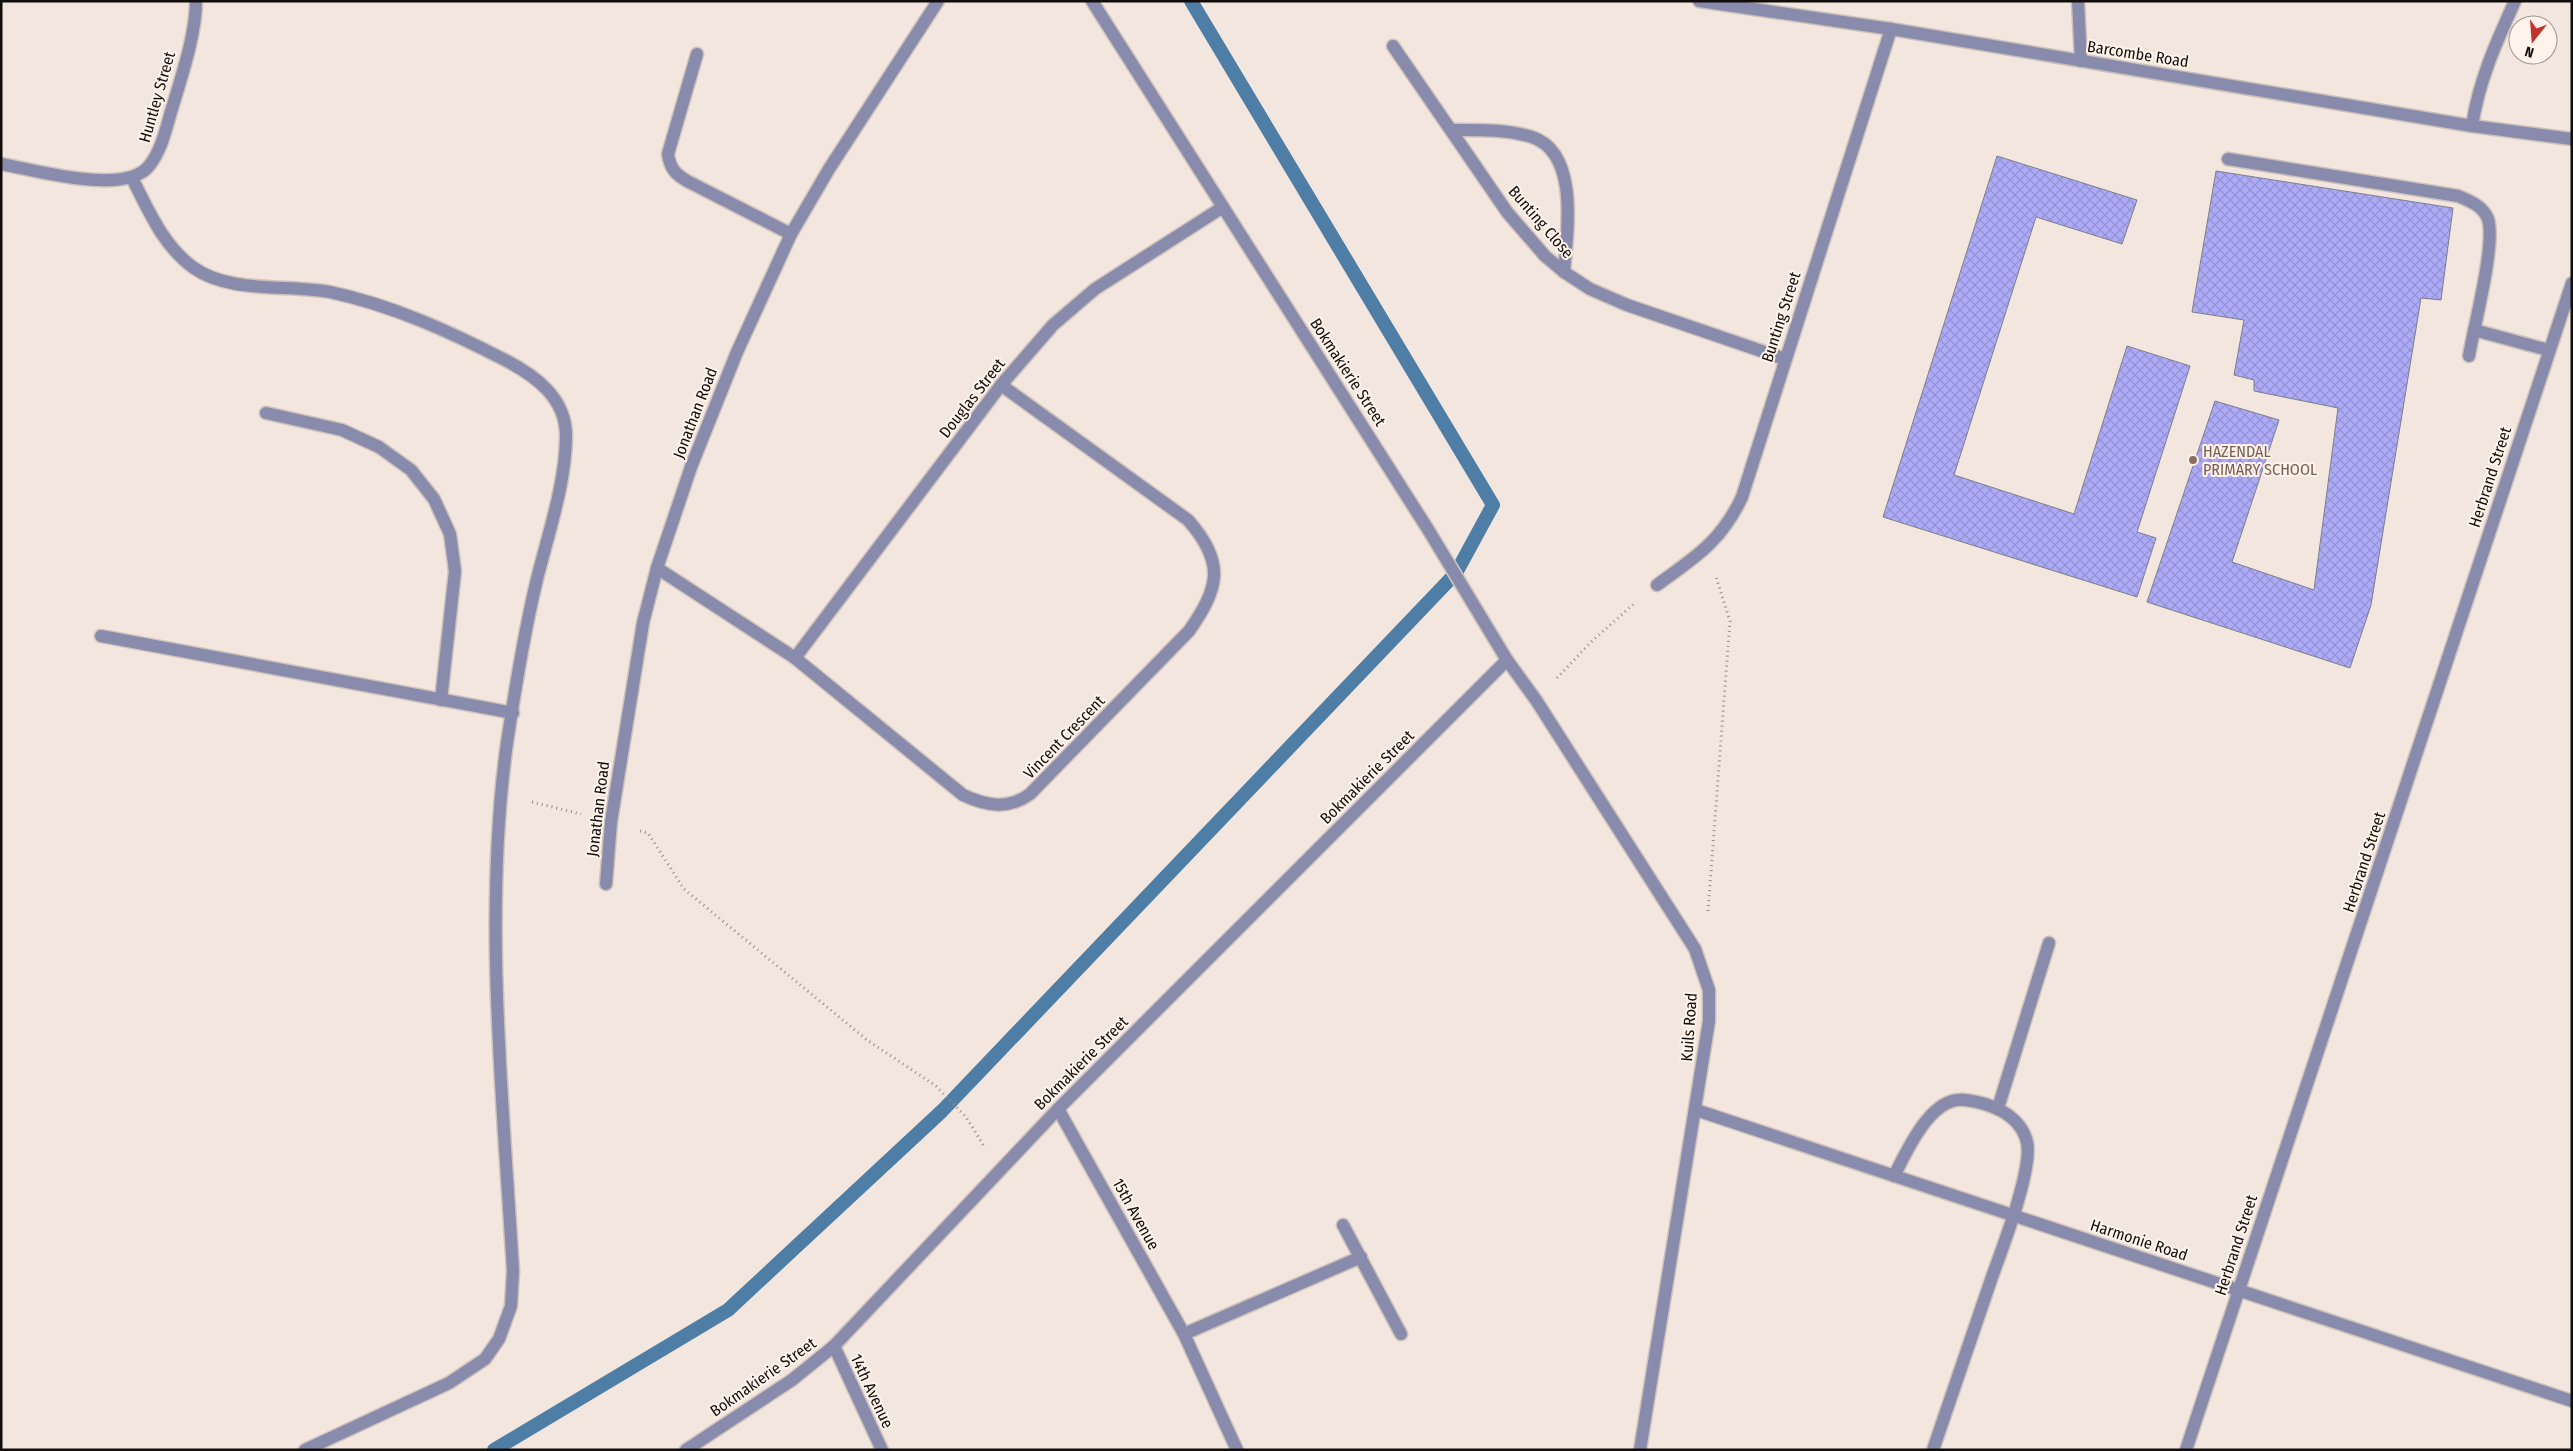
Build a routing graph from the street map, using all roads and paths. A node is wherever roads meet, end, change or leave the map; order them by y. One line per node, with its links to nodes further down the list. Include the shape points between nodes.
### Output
1 (196, 1): 16 (street, Huntley Street, via 182,76 158,153 148,168)
2 (938, 1): 18 (street, Jonathan Road)
3 (1092, 1): 17 (street, Bokmakierie Street)
4 (1699, 1): 7 (street, Barcombe Road)
5 (2078, 1): 10 (street)
6 (2515, 1): 11 (street, via 2480,84)
7 (1891, 29): 10 (street, Barcombe Road); 24 (street, Bunting Street)
8 (1393, 46): 12 (street, Bunting Close)
9 (697, 54): 18 (street, via 668,154 669,165 675,174 694,185)
10 (2081, 61): 11 (street, Barcombe Road)
11 (2472, 126): 13 (street, Barcombe Road)
12 (1452, 130): 19 (street, Bunting Close, via 1507,212 1545,256); 19 (street, via 1498,130 1534,138 1555,153 1564,172 1567,204)
13 (2572, 139)
14 (2228, 159): 21 (street, via 2458,196 2477,205 2487,218 2491,238)
15 (1, 164): 16 (street, via 108,181)
16 (132, 178): 35 (street, via 170,248 197,270 236,284 330,292 426,321 509,362 546,386 562,410 565,444 560,487 530,609)
17 (1223, 207): 25 (street, Douglas Street, via 1095,289 1053,325); 32 (street, Bokmakierie Street, via 1430,531)
18 (791, 234): 28 (street, Jonathan Road, via 737,352 691,467)
19 (1564, 272): 24 (street, Bunting Close, via 1590,289 1627,305)
20 (2572, 283): 22 (street, Herbrand Street)
21 (2474, 330): 22 (street); 23 (street)
22 (2548, 350): 49 (street, Herbrand Street)
23 (2469, 356)
24 (1785, 359): 27 (street, Bunting Street, via 1742,498 1730,521)
25 (1001, 385): 31 (street, Douglas Street); 31 (street, Vincent Crescent, via 1188,520 1205,539 1214,568 1213,589 1207,605 1189,631 1030,794 1019,802 1003,806 963,795)
26 (266, 413): 33 (street, via 342,430 379,447 412,470 434,499 450,534 455,570)
27 (1707, 548): 29 (street, Bunting Street); 39 (path, via 1730,621)
28 (656, 568): 31 (street, Vincent Crescent); 37 (street, Jonathan Road, via 643,623)
29 (1657, 585): 34 (path, via 1593,640)
30 (102, 636): 33 (street)
31 (795, 658)
32 (1507, 660): 34 (street, Kuils Road); 42 (street, Bokmakierie Street)
33 (441, 700): 35 (street)
34 (1536, 700): 43 (street, Kuils Road, via 1666,901 1704,968 1709,990 1709,1021)
35 (512, 713): 36 (street)
36 (502, 794): 37 (path); 54 (street, via 498,834 497,963 513,1271 511,1306 499,1339 485,1359 448,1383)
37 (611, 822): 38 (street, Jonathan Road); 44 (path, via 648,834 684,889 867,1040 936,1086 966,1117)
38 (606, 884)
39 (1707, 919)
40 (2049, 943): 41 (street)
41 (1998, 1108): 45 (street, via 1960,1099 1944,1103 1916,1134); 46 (street, via 2016,1121 2027,1142 2026,1166)
42 (1058, 1109): 50 (street, 15th Avenue); 52 (street, Bokmakierie Street)
43 (1696, 1110): 45 (street, Harmonie Road); 58 (street, Kuils Road)
44 (985, 1148)
45 (1894, 1176): 46 (street, Harmonie Road)
46 (2014, 1215): 49 (street, Harmonie Road); 59 (street)
47 (1344, 1225): 48 (street)
48 (1361, 1257): 50 (street); 51 (street)
49 (2238, 1290): 53 (street, Harmonie Road); 60 (street, Herbrand Street)
50 (1184, 1334): 57 (street, 15th Avenue)
51 (1401, 1334)
52 (834, 1346): 55 (street, Bokmakierie Street, via 792,1380); 56 (street, 14th Avenue)
53 (2572, 1401)
54 (305, 1450)
55 (686, 1450)
56 (882, 1450)
57 (1237, 1450)
58 (1640, 1450)
59 (1933, 1450)
60 (2186, 1450)

